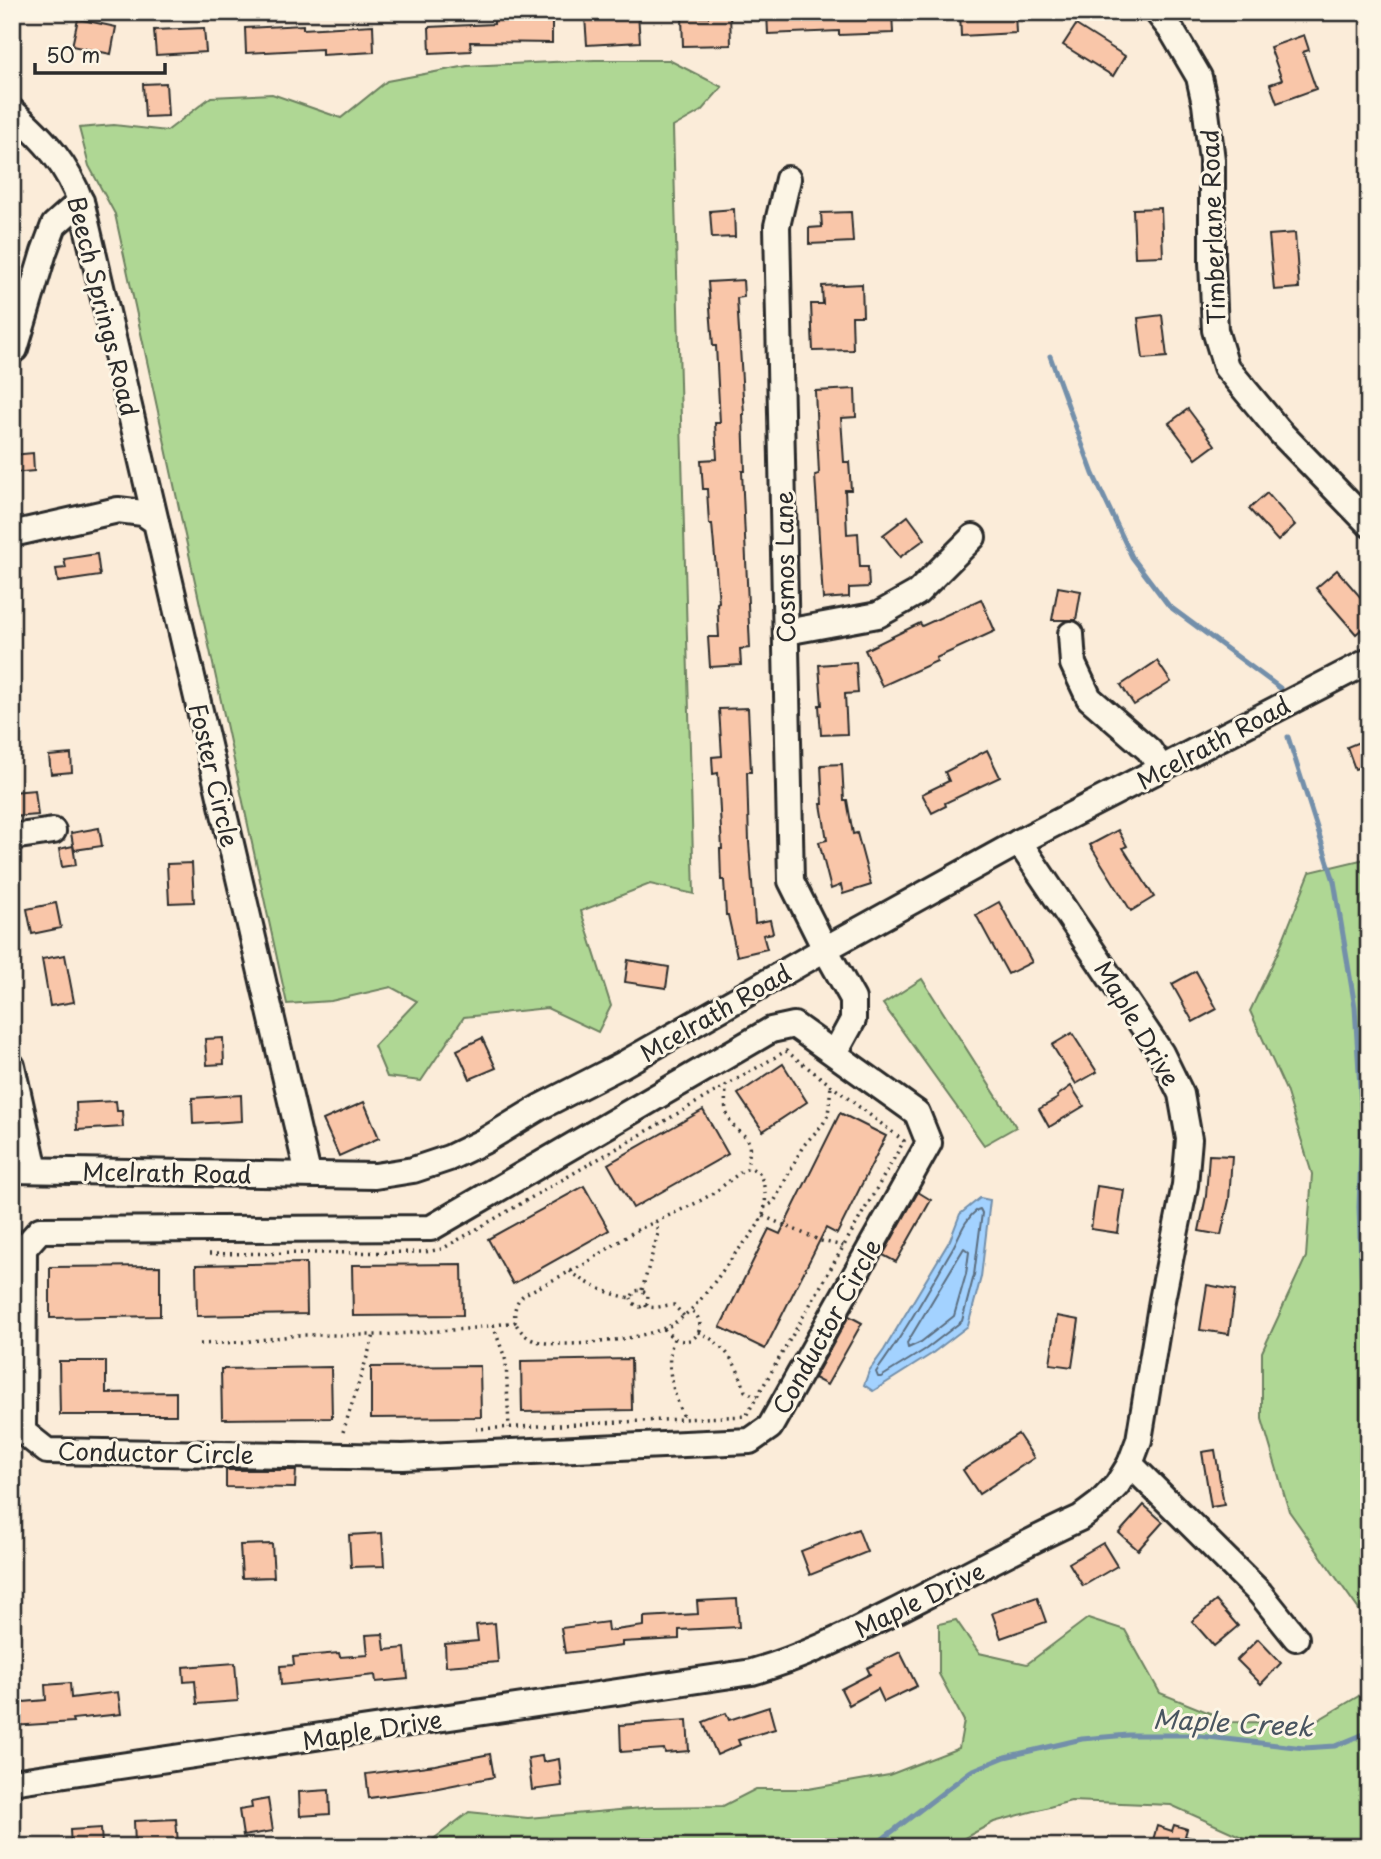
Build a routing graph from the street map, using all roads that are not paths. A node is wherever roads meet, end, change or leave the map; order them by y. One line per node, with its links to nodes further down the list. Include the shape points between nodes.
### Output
1 (1157, 12): 7 (street, Timberlane Road, via 1199,77 1205,104 1212,160 1215,330 1226,366 1280,432)
2 (12, 111): 4 (street, Beech Springs Road, via 60,160)
3 (788, 180): 10 (street, Cosmos Lane, via 777,226)
4 (81, 201): 5 (street, via 54,225); 6 (street, Beech Springs Road)
5 (15, 349)
6 (156, 522): 8 (street, via 143,513 118,510); 21 (street, Foster Circle)
7 (1369, 524)
8 (12, 534)
9 (973, 537): 10 (street, via 918,593 878,615)
10 (786, 632): 17 (street, Cosmos Lane, via 791,881)
11 (1071, 634): 13 (street, via 1073,664 1090,698 1149,750)
12 (1369, 661): 13 (street, Mcelrath Road)
13 (1161, 768): 16 (street, Mcelrath Road)
14 (52, 831): 15 (street)
15 (12, 837)
16 (1019, 842): 17 (street, Mcelrath Road); 23 (street, Maple Drive, via 1161,1053 1186,1116 1185,1185 1139,1440)
17 (825, 948): 18 (street, via 853,999 853,1020); 21 (street, Mcelrath Road, via 449,1158 375,1176)
18 (835, 1053): 22 (street, Conductor Circle, via 794,1025 771,1030 431,1228 40,1230 24,1248); 22 (street, Conductor Circle, via 917,1113 929,1143 770,1427 750,1441 403,1457 47,1451 23,1432)
19 (12, 1066): 20 (street)
20 (24, 1170): 21 (street, Mcelrath Road)
21 (308, 1174)
22 (17, 1384)
23 (1130, 1464): 24 (street, via 1260,1593); 25 (street, Maple Drive, via 1117,1485 1080,1518 782,1664 623,1692)
24 (1297, 1638)
25 (12, 1782)

